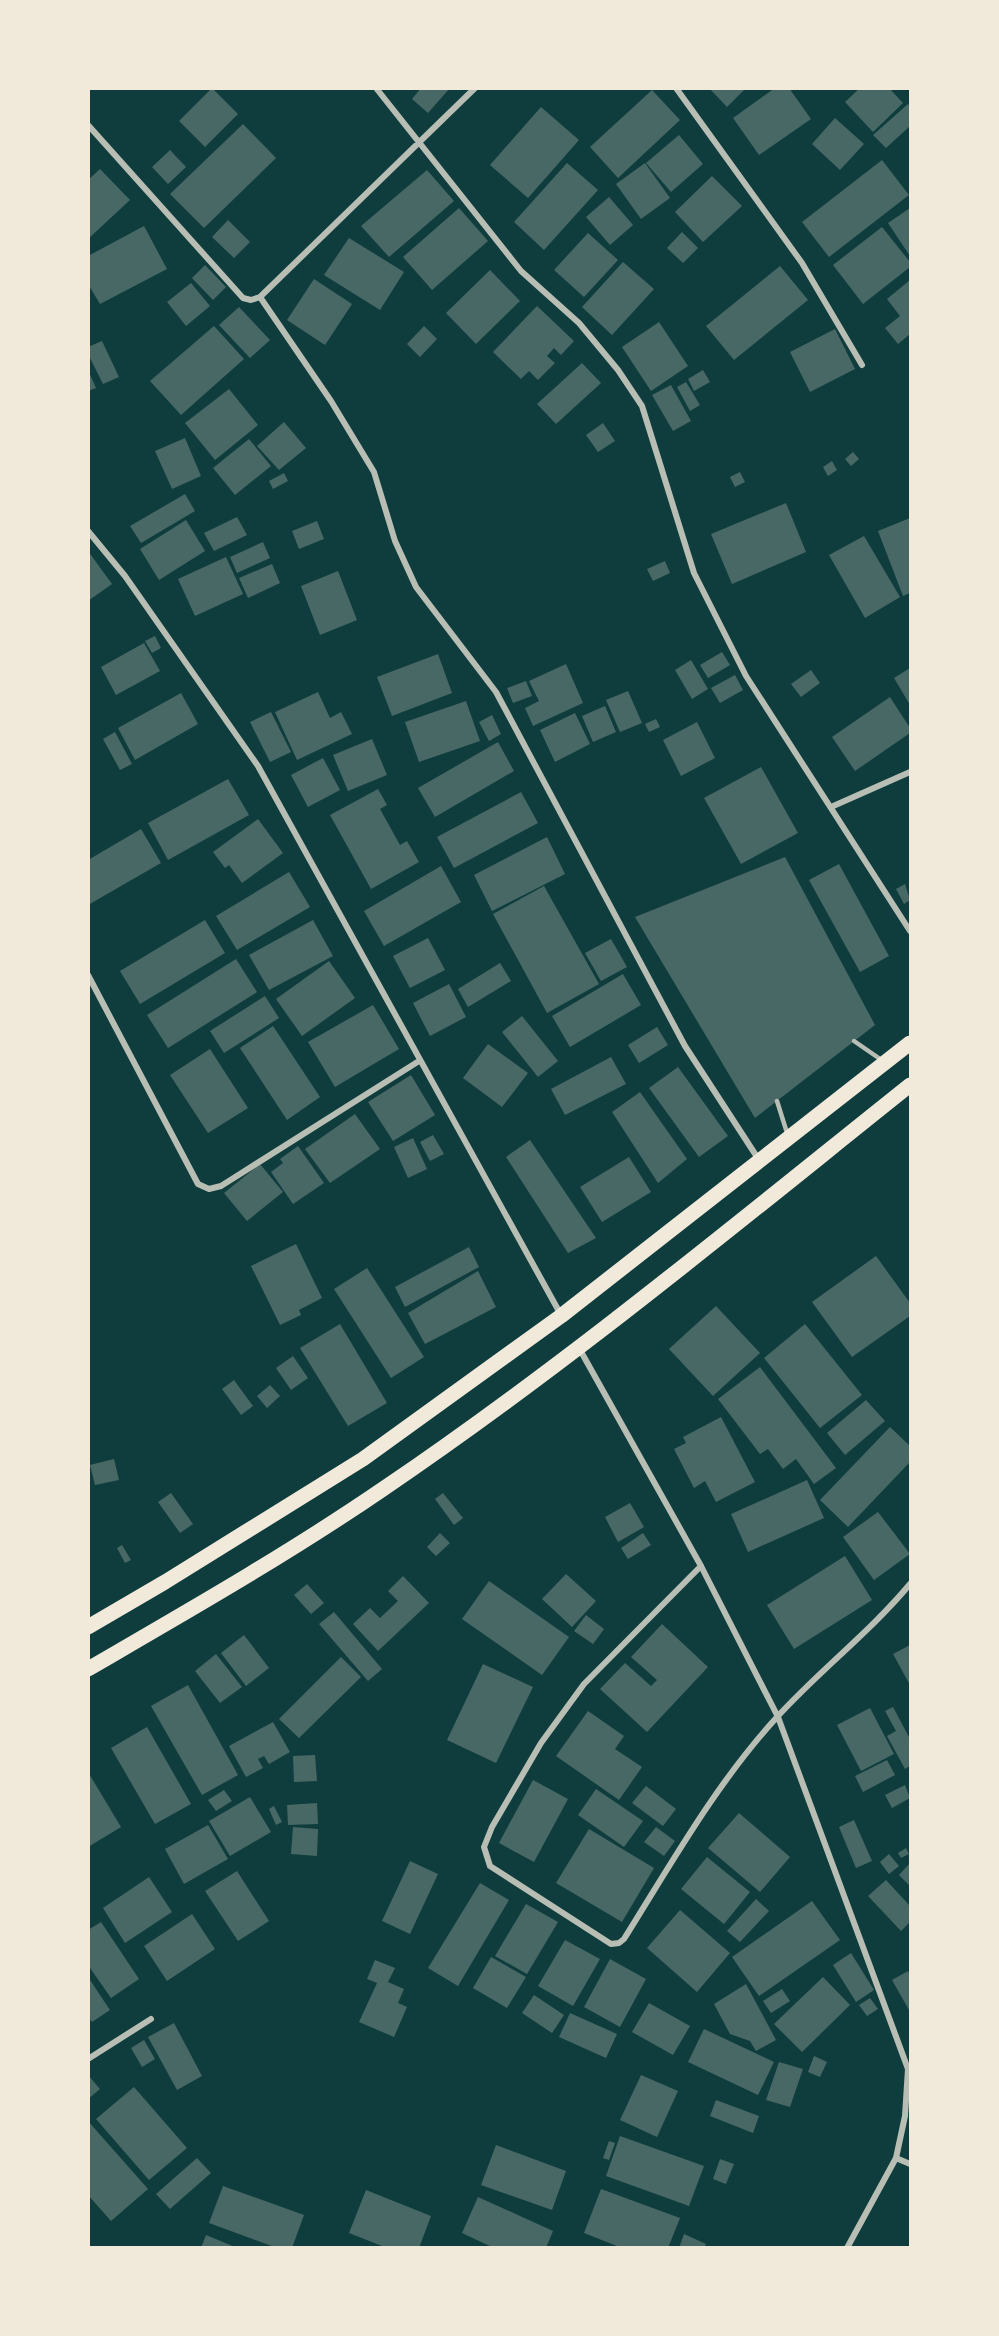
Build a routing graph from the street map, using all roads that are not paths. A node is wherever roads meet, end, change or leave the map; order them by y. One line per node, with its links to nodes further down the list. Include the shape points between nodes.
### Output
1 (376, 88): 5 (street)
2 (475, 88): 5 (street)
3 (676, 88): 7 (street, via 802,263)
4 (88, 125): 6 (street, via 243,298)
5 (420, 142): 6 (street); 10 (street, via 521,271 579,323 642,406 694,573 746,676)
6 (260, 297): 20 (street, via 374,472 395,541 416,587 496,692 685,1046)
7 (862, 365)
8 (88, 531): 15 (street, via 125,576 258,766)
9 (910, 772): 10 (street)
10 (831, 807): 11 (street)
11 (910, 930)
12 (88, 975): 15 (street, via 198,1184 209,1189 221,1186)
13 (855, 1041): 16 (lane)
14 (910, 1043): 16 (main road)
15 (419, 1061): 21 (street)
16 (885, 1063): 19 (main road)
17 (910, 1085): 22 (main road)
18 (777, 1101): 19 (lane)
19 (788, 1138): 20 (main road)
20 (760, 1161): 21 (main road)
21 (561, 1316): 25 (main road, via 363,1459)
22 (579, 1348): 23 (street); 26 (main road, via 383,1490)
23 (701, 1566): 27 (street); 27 (street, via 584,1684 541,1743 492,1827 484,1847 490,1866 611,1944 619,1943 728,1781)
24 (910, 1584): 27 (street, via 883,1617)
25 (88, 1627)
26 (88, 1669)
27 (778, 1717): 30 (street)
28 (151, 2019): 29 (street)
29 (88, 2059)
30 (909, 2067): 31 (street)
31 (896, 2158): 32 (street); 33 (street)
32 (910, 2164)
33 (847, 2247)

